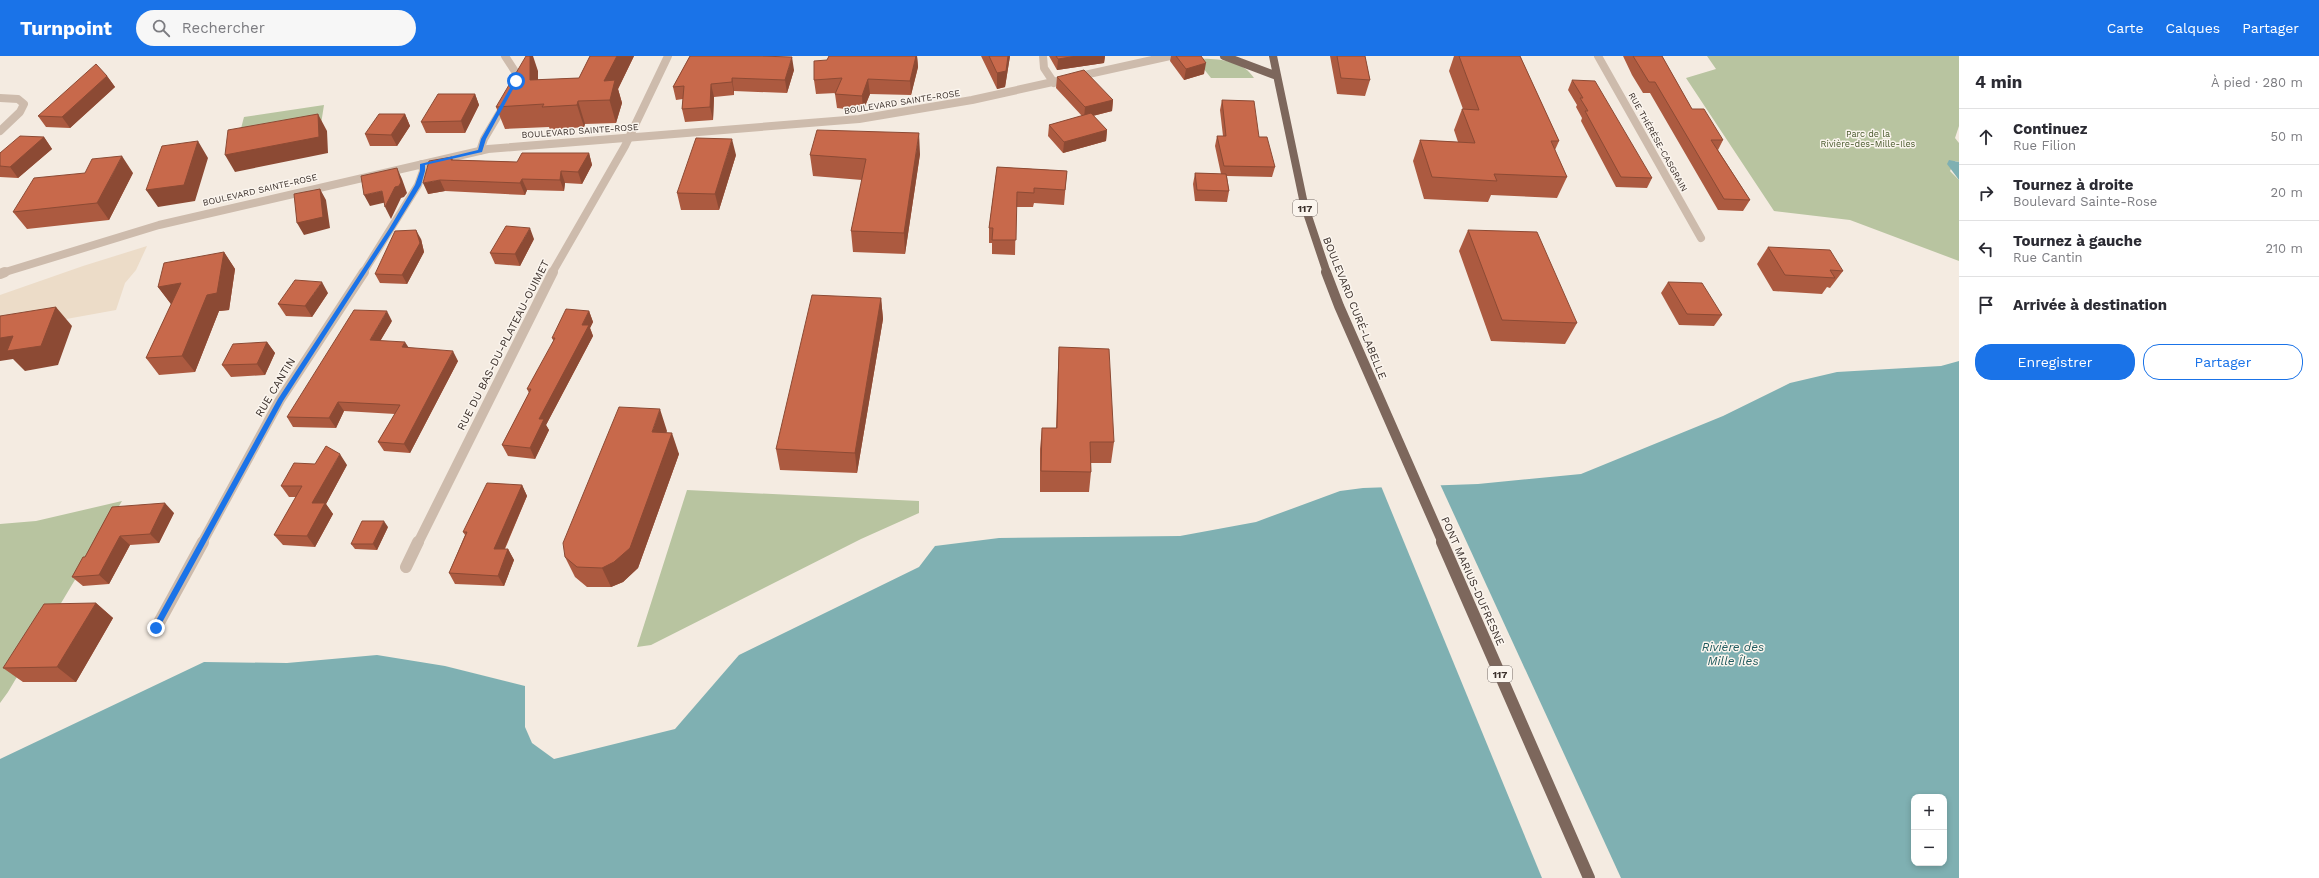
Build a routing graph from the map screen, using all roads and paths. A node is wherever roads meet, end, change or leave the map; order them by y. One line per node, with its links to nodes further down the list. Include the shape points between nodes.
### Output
1 (505, 56): 13 (street, via 516,73 516,84 484,139)
2 (668, 56): 12 (street, RUE DU BAS-DU-PLATEAU-OUIMET)
3 (1043, 56): 9 (street, via 1044,68)
4 (1170, 56): 9 (street, BOULEVARD SAINTE-ROSE)
5 (1224, 56): 8 (main road)
6 (1273, 56): 8 (main road, BOULEVARD CURÉ-LABELLE / 117)
7 (1598, 56): 15 (street, RUE THÉRÈSE-CASGRAIN)
8 (1277, 76): 17 (main road, BOULEVARD CURÉ-LABELLE / 117, via 1296,173 1314,241 1339,306)
9 (1054, 83): 12 (street, BOULEVARD SAINTE-ROSE, via 933,108 859,119)
10 (0, 98): 11 (street, via 18,99 24,104 20,112)
11 (0, 131)
12 (628, 138): 13 (street, BOULEVARD SAINTE-ROSE, via 532,144); 18 (street, RUE DU BAS-DU-PLATEAU-OUIMET, via 549,279)
13 (480, 151): 14 (street, BOULEVARD SAINTE-ROSE)
14 (422, 164): 16 (street, BOULEVARD SAINTE-ROSE, via 152,227); 19 (street, RUE CANTIN, via 423,171 418,185 280,400)
15 (1701, 238)
16 (0, 274)
17 (1411, 471): 20 (main road, PONT MARIUS-DUFRESNE / 117)
18 (406, 567)
19 (156, 628)
20 (1589, 878)

